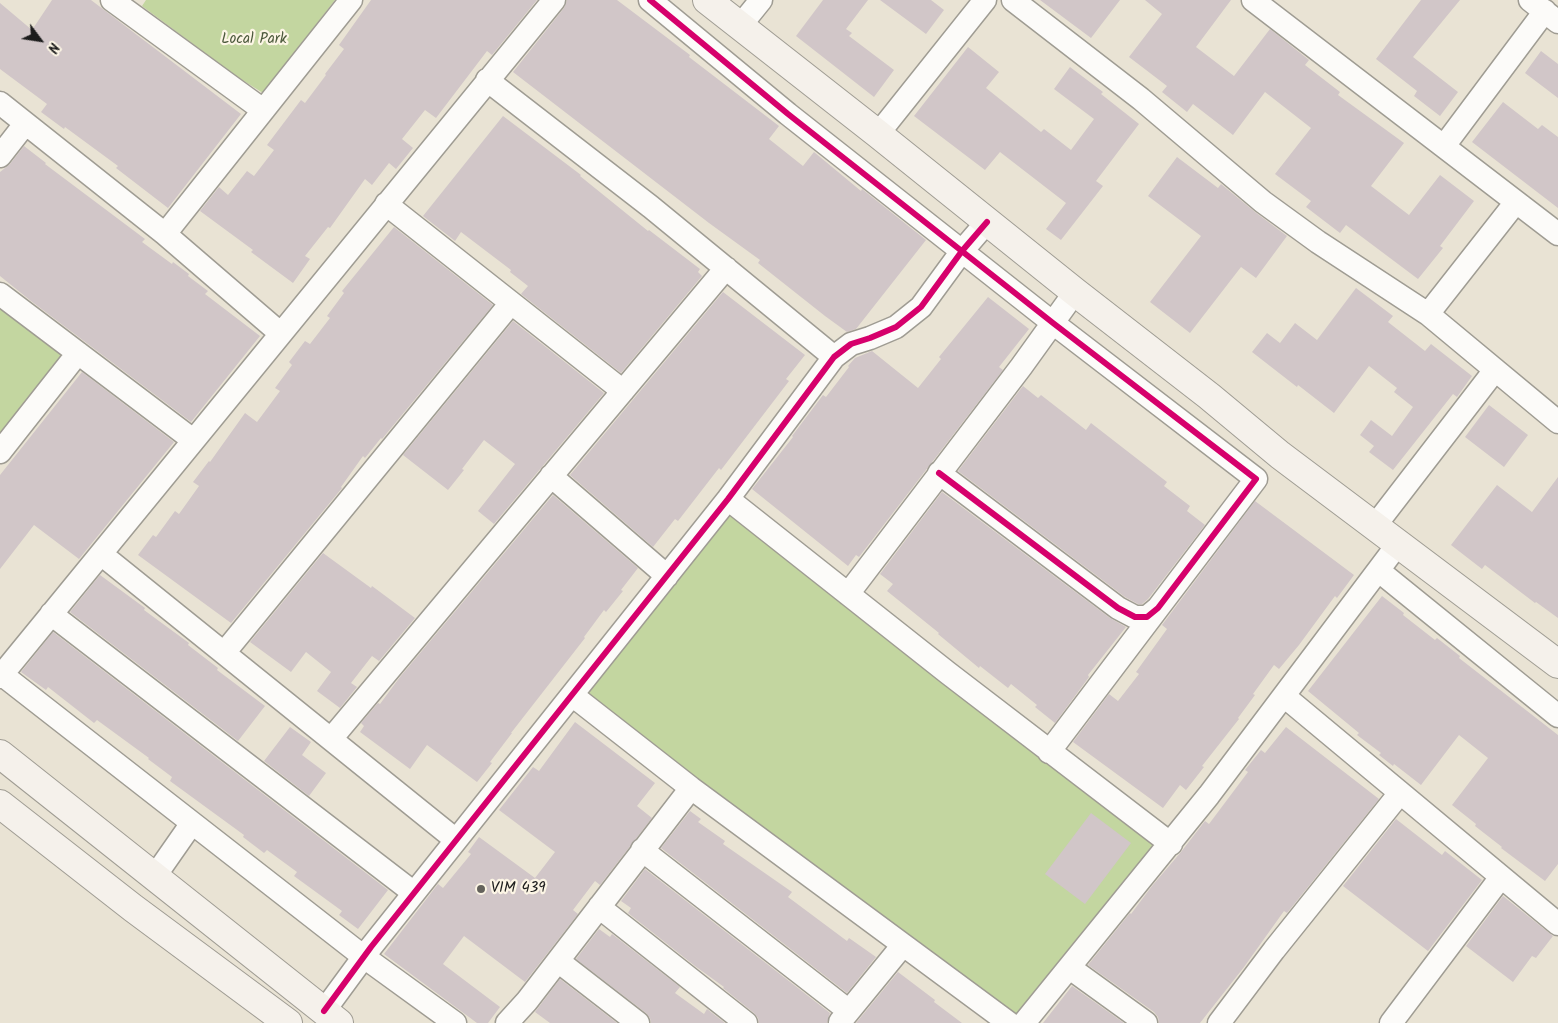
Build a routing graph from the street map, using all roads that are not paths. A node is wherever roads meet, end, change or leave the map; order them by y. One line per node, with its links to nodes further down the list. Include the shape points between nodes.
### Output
1 (352, 0): 14 (street)
2 (554, 0): 12 (street)
3 (650, 0): 24 (street)
4 (707, 0): 11 (street)
5 (761, 0): 11 (street)
6 (985, 0): 16 (street)
7 (1013, 0): 29 (street, via 1141,99 1263,202)
8 (1253, 0): 17 (street)
9 (124, 4): 14 (street)
10 (1544, 11): 17 (street)
11 (740, 26): 16 (street)
12 (487, 80): 20 (street); 25 (street)
13 (0, 104): 15 (street)
14 (263, 110): 22 (street)
15 (24, 124): 18 (street); 22 (street)
16 (878, 134): 21 (street)
17 (1444, 146): 19 (street)
18 (0, 156)
19 (1516, 202): 23 (street); 29 (street)
20 (386, 204): 28 (street); 31 (street)
21 (988, 222): 24 (street); 26 (street)
22 (166, 234): 31 (street)
23 (1558, 234)
24 (962, 251): 30 (street); 33 (street, via 920,307 896,327 851,344)
25 (726, 268): 33 (street); 35 (street)
26 (1076, 292): 30 (street); 42 (street)
27 (0, 294): 32 (street)
28 (511, 303): 35 (street); 50 (street)
29 (1428, 314): 34 (street)
30 (1053, 323): 39 (street); 48 (street, via 1256,479)
31 (280, 333): 37 (street)
32 (78, 353): 37 (street); 38 (street)
33 (834, 356): 41 (street)
34 (1495, 370): 36 (street); 42 (street)
35 (623, 391): 40 (street)
36 (1558, 422)
37 (193, 440): 44 (street)
38 (0, 452)
39 (939, 473): 47 (street); 48 (street, via 1118,608 1134,616 1147,616)
40 (551, 476): 46 (street); 56 (street)
41 (728, 499): 46 (street); 47 (street)
42 (1374, 527): 43 (street)
43 (1398, 544): 45 (street); 51 (street)
44 (101, 554): 49 (street); 50 (street)
45 (1379, 571): 54 (street); 55 (street)
46 (667, 576): 53 (street)
47 (848, 594): 57 (street)
48 (1158, 608): 57 (street)
49 (51, 614): 52 (street); 68 (street)
50 (224, 653): 56 (street)
51 (1558, 664)
52 (1, 675): 62 (street)
53 (572, 696): 59 (street); 63 (street)
54 (1284, 696): 60 (street); 64 (street)
55 (1558, 716)
56 (331, 739): 63 (street)
57 (1049, 752): 64 (street)
58 (0, 754): 66 (street)
59 (691, 788): 65 (street); 71 (street)
60 (1400, 792): 67 (street); 87 (street)
61 (0, 804): 76 (street, via 132,908)
62 (192, 823): 66 (street); 72 (street)
63 (456, 840): 68 (street)
64 (1171, 844): 75 (street)
65 (642, 850): 69 (street); 78 (street)
66 (154, 876): 74 (street)
67 (1501, 877): 70 (street); 88 (street)
68 (414, 893): 72 (street)
69 (599, 907): 73 (street); 83 (street)
70 (1558, 924)
71 (903, 945): 78 (street); 84 (street)
72 (364, 957): 77 (street); 80 (street)
73 (558, 961): 81 (street); 82 (street)
74 (270, 968): 76 (street); 77 (street)
75 (1070, 968): 85 (street); 86 (street)
76 (250, 995): 79 (street)
77 (332, 1017)
78 (844, 1017)
79 (288, 1023)
80 (455, 1023)
81 (507, 1023)
82 (638, 1023)
83 (746, 1023)
84 (1008, 1023)
85 (1024, 1023)
86 (1146, 1023)
87 (1219, 1023)
88 (1391, 1023)

